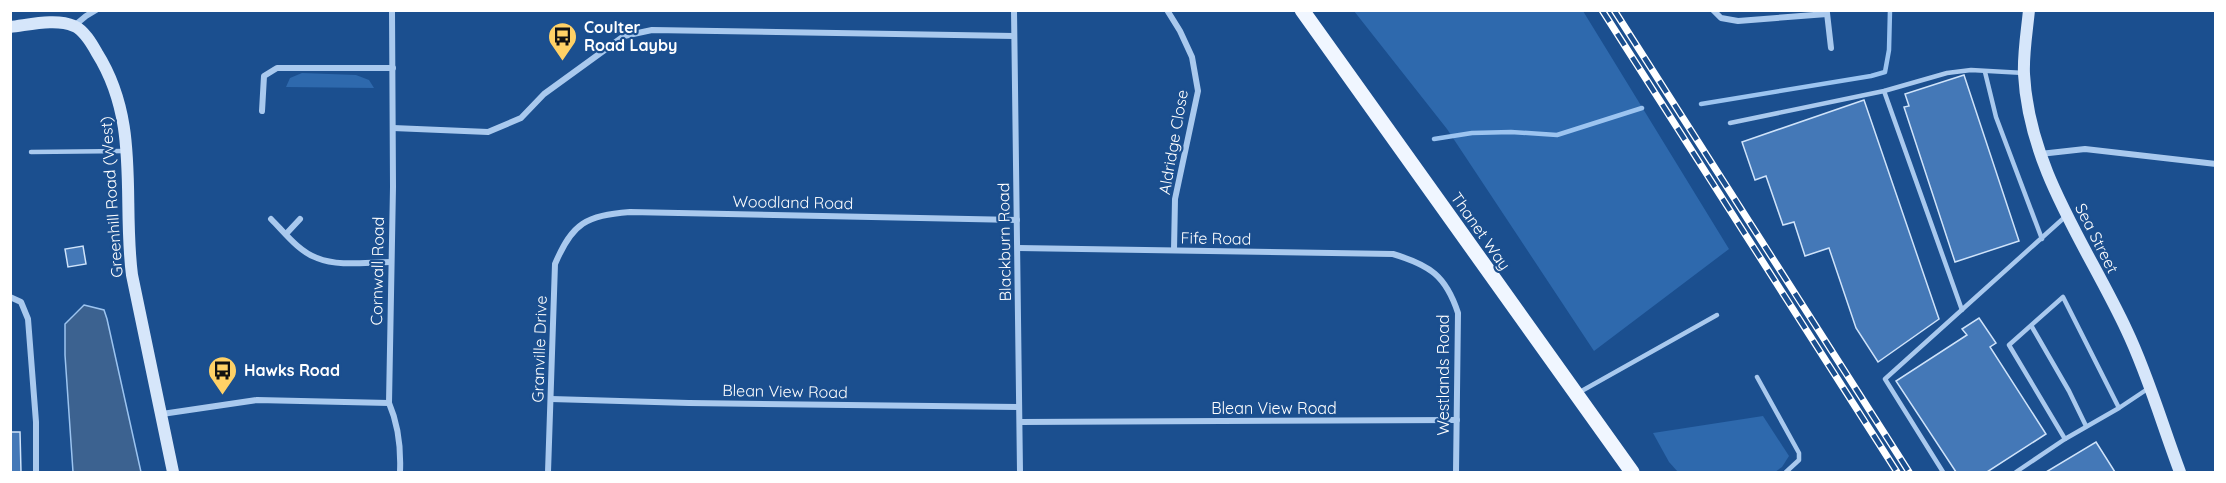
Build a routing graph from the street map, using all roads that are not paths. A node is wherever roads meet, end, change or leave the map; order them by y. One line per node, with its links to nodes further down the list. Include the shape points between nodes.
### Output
1 (96, 10): 9 (street)
2 (392, 10): 13 (street, Cornwall Road)
3 (1014, 10): 11 (street, Blackburn Road)
4 (1167, 10): 32 (street, Aldridge Close, via 1192,57 1198,91 1175,199)
5 (1302, 10): 41 (main road, Thanet Way)
6 (1713, 10): 8 (street, via 1721,18 1738,21)
7 (2029, 10): 15 (street, Sea Street)
8 (1827, 12): 12 (street)
9 (74, 26): 10 (street, via 50,23); 20 (street, Greenhill Road (West), via 93,46 111,78 122,109)
10 (10, 27)
11 (1014, 36): 19 (street, via 652,30 624,36 544,94 521,118 501,128 488,132); 27 (street, Blackburn Road)
12 (1831, 48)
13 (393, 68): 17 (street, via 277,68 264,76); 19 (street, Cornwall Road)
14 (1985, 72): 15 (lane); 16 (lane, via 1947,73); 30 (lane, via 1996,117)
15 (2024, 72): 22 (street, Sea Street, via 2028,112)
16 (1884, 91): 18 (lane); 36 (lane)
17 (262, 111)
18 (1730, 123)
19 (393, 128): 34 (street, Cornwall Road)
20 (127, 151): 21 (lane); 46 (street, Greenhill Road (West), via 132,275)
21 (31, 153)
22 (2039, 154): 23 (street, via 2085,149); 24 (street, Sea Street)
23 (2216, 164)
24 (2066, 216): 30 (lane); 40 (street, Sea Street, via 2128,332)
25 (270, 219): 29 (street)
26 (300, 219): 29 (street)
27 (1017, 220): 28 (street, Woodland Road, via 630,212 602,214); 31 (street, Blackburn Road)
28 (573, 231): 42 (street, Granville Drive, via 555,264)
29 (286, 234): 34 (street, via 316,258 337,263)
30 (2042, 239): 36 (lane)
31 (1018, 248): 32 (street, Fife Road); 44 (street, Blackburn Road)
32 (1174, 250): 33 (street, Fife Road, via 1393,254)
33 (1414, 260): 47 (street, Westlands Road, via 1436,272 1452,294 1458,313)
34 (391, 262): 43 (street, Cornwall Road)
35 (10, 297): 51 (street, via 18,299 28,319)
36 (1962, 310): 59 (lane, via 1885,379)
37 (1717, 315): 41 (lane)
38 (2032, 327): 45 (lane, via 2063,297); 49 (lane); 50 (lane, via 2009,345)
39 (1757, 377): 58 (lane, via 1799,453 1799,460)
40 (2149, 388): 45 (lane); 61 (street, Sea Street)
41 (1576, 395): 57 (main road, Thanet Way)
42 (551, 399): 44 (street, Blean View Road); 54 (street, Granville Drive)
43 (389, 403): 46 (street, via 257,400); 53 (street, Cornwall Road, via 397,422)
44 (1019, 407): 48 (street, Blackburn Road)
45 (2119, 408): 49 (lane)
46 (162, 414): 52 (street, Greenhill Road (West))
47 (1457, 420): 48 (street, Blean View Road); 56 (street, Westlands Road)
48 (1020, 422): 55 (street, Blackburn Road)
49 (2086, 426): 50 (lane)
50 (2065, 439): 60 (lane)
51 (36, 472)
52 (173, 472)
53 (400, 472)
54 (548, 472)
55 (1020, 472)
56 (1456, 472)
57 (1632, 472)
58 (1786, 472)
59 (1943, 472)
60 (2016, 472)
61 (2180, 472)

